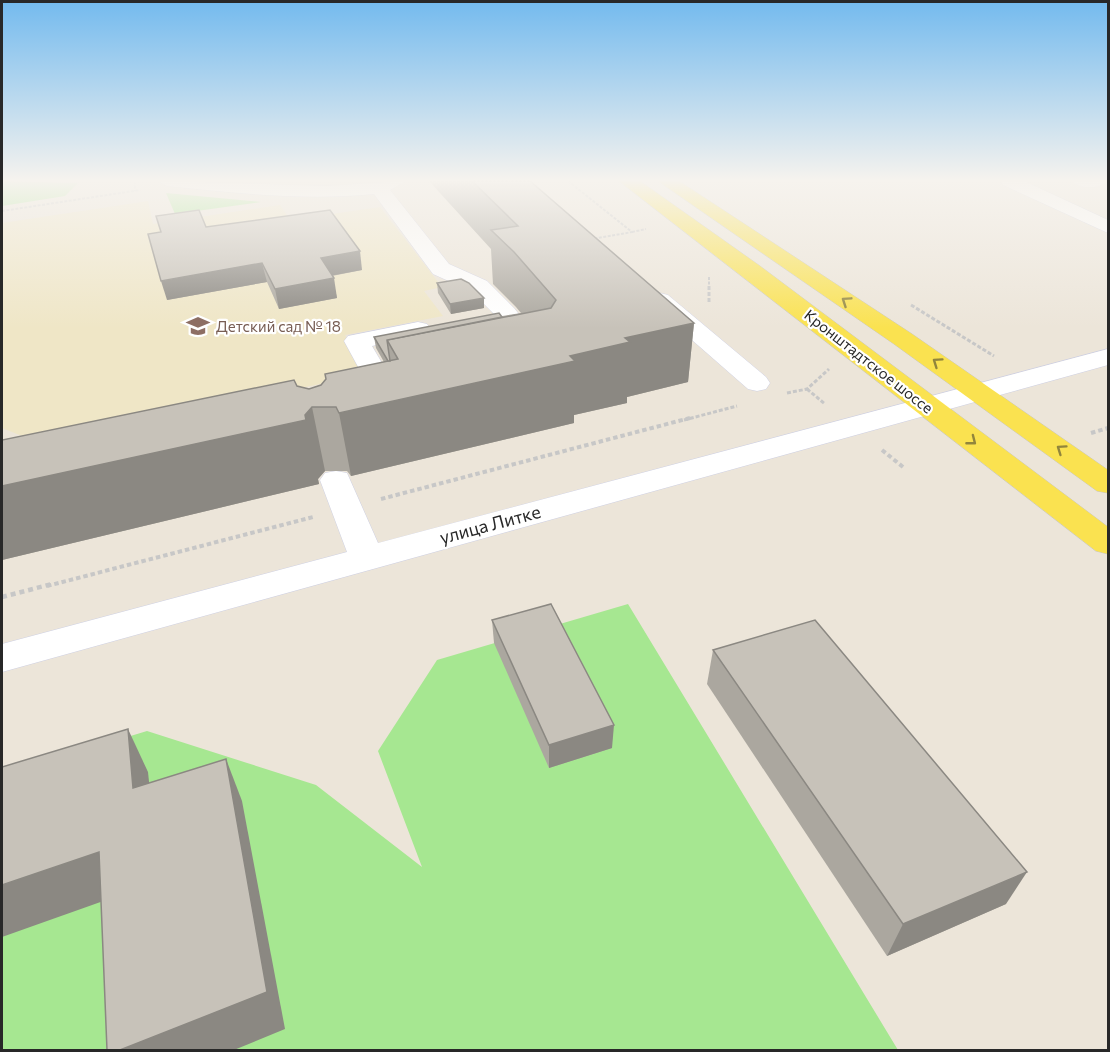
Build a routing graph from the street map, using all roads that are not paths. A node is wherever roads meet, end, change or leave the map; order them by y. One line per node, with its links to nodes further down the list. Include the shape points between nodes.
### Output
1 (416, 230): 7 (street, via 441,269 479,286 494,316 541,359)
2 (696, 230): 11 (main road, Кронштадтское шоссе)
3 (739, 230): 9 (main road, Кронштадтское шоссе, one-way to 3)
4 (647, 288): 10 (street)
5 (437, 326): 8 (street, via 357,341)
6 (1108, 357): 9 (street, улица Литке)
7 (519, 364)
8 (385, 392)
9 (979, 392): 11 (street, улица Литке); 12 (main road, Кронштадтское шоссе, one-way to 9)
10 (753, 393)
11 (926, 406): 14 (main road, Кронштадтское шоссе, one-way to 14); 15 (street, улица Литке)
12 (1108, 484)
13 (342, 494): 15 (street)
14 (1108, 543)
15 (367, 558): 16 (street, улица Литке)
16 (2, 658)

